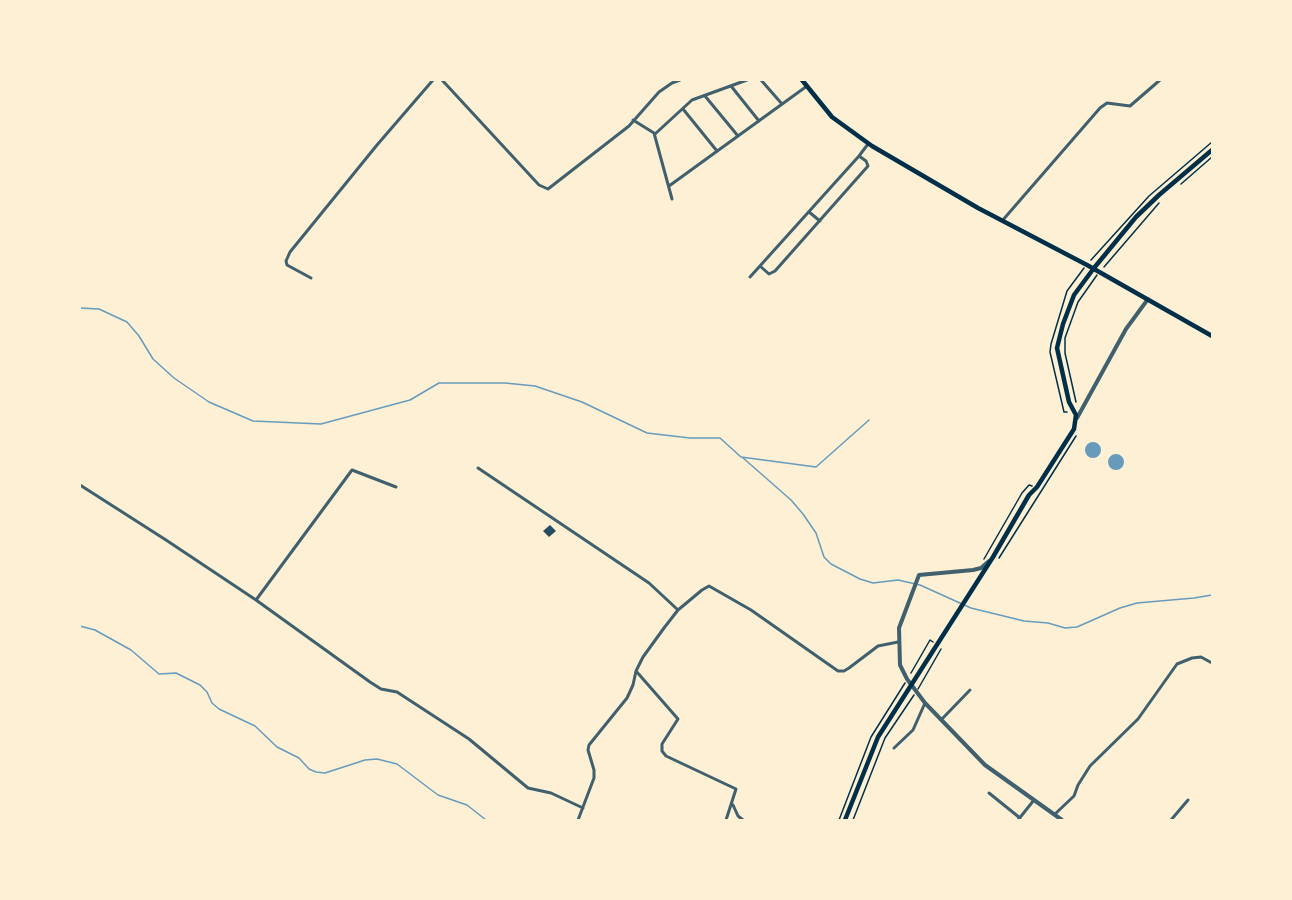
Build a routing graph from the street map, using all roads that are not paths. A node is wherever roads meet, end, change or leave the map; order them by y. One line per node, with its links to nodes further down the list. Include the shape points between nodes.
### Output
1 (433, 80): 29 (street, via 290,252 287,265)
2 (442, 80): 13 (street, via 543,188 548,189)
3 (680, 80): 13 (street, via 659,92)
4 (747, 80): 8 (street)
5 (761, 80): 11 (street)
6 (802, 80): 9 (main road)
7 (1160, 80): 25 (street, via 1130,106 1112,102 1100,108)
8 (731, 86): 10 (street); 14 (street)
9 (807, 86): 11 (street); 17 (main road, via 832,117)
10 (705, 96): 12 (street); 16 (street)
11 (782, 104): 14 (street)
12 (682, 109): 15 (street); 19 (street)
13 (633, 120): 15 (street)
14 (759, 121): 16 (street)
15 (654, 134): 21 (street)
16 (738, 136): 19 (street)
17 (868, 144): 20 (street); 25 (main road)
18 (1212, 150): 27 (main road, via 1136,218)
19 (717, 152): 21 (street)
20 (859, 156): 23 (street); 24 (street, via 868,166)
21 (669, 186): 22 (street)
22 (672, 199)
23 (809, 212): 24 (street); 26 (street)
24 (820, 221): 26 (street, via 775,271 769,273)
25 (1002, 221): 27 (main road)
26 (760, 266): 28 (street)
27 (1094, 268): 30 (main road); 32 (main road, via 1072,299 1057,348 1069,402)
28 (750, 277)
29 (311, 278)
30 (1148, 299): 31 (main road); 32 (street, via 1126,329)
31 (1212, 336)
32 (1077, 417): 36 (main road, via 1073,432 1029,495)
33 (478, 468): 38 (street, via 649,583)
34 (80, 485): 37 (street)
35 (396, 487): 37 (street, via 352,470)
36 (993, 557): 39 (street, via 981,568 921,573 900,623); 42 (main road)
37 (256, 600): 51 (street, via 377,687 397,692 469,739 528,788 551,793)
38 (678, 610): 39 (street, via 709,586 752,610 841,672 878,646); 41 (street)
39 (898, 642): 42 (street, via 899,662)
40 (1212, 663): 52 (street, via 1201,657 1178,664 1138,719 1085,771 1074,796)
41 (636, 671): 50 (street, via 678,719 662,744 662,751 734,788 737,791); 51 (street, via 627,699 589,745 595,774)
42 (912, 685): 44 (street); 57 (main road, via 875,742)
43 (970, 690): 45 (street)
44 (925, 703): 45 (street); 46 (street, via 913,730)
45 (941, 720): 48 (street, via 985,765)
46 (894, 748)
47 (989, 793): 53 (street)
48 (1034, 800): 52 (street); 53 (street)
49 (1188, 800): 59 (street)
50 (732, 804): 55 (street); 56 (street)
51 (583, 808): 54 (street)
52 (1055, 814): 58 (street)
53 (1019, 819)
54 (578, 820)
55 (726, 820)
56 (742, 820)
57 (845, 820)
58 (1062, 820)
59 (1171, 820)

